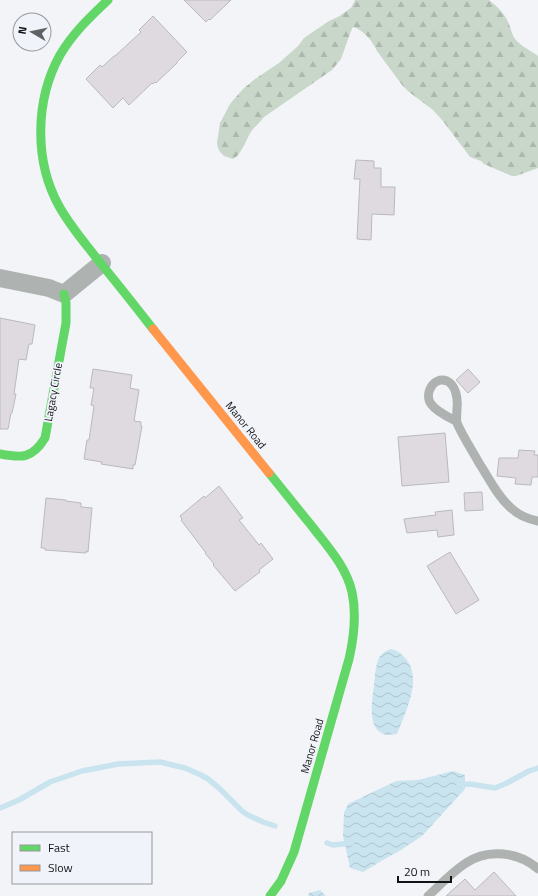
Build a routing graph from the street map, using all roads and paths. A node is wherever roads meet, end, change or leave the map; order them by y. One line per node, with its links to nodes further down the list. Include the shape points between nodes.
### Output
1 (108, 0): 2 (street, Manor Road, via 71,38 61,55 53,70 43,103 41,122 43,154 56,201 73,228)
2 (102, 264): 4 (street); 9 (street, Manor Road, via 325,543 344,571 353,599 355,614 349,659 294,852 283,879)
3 (0, 278): 4 (street, via 49,288)
4 (64, 294): 6 (street, Lagacy Circle, via 66,323 45,438 38,449 25,456)
5 (456, 421): 7 (lane, via 502,499 512,509)
6 (0, 454)
7 (538, 521)
8 (538, 869): 10 (lane, via 516,857 485,855 457,869)
9 (270, 896)
10 (428, 896)

